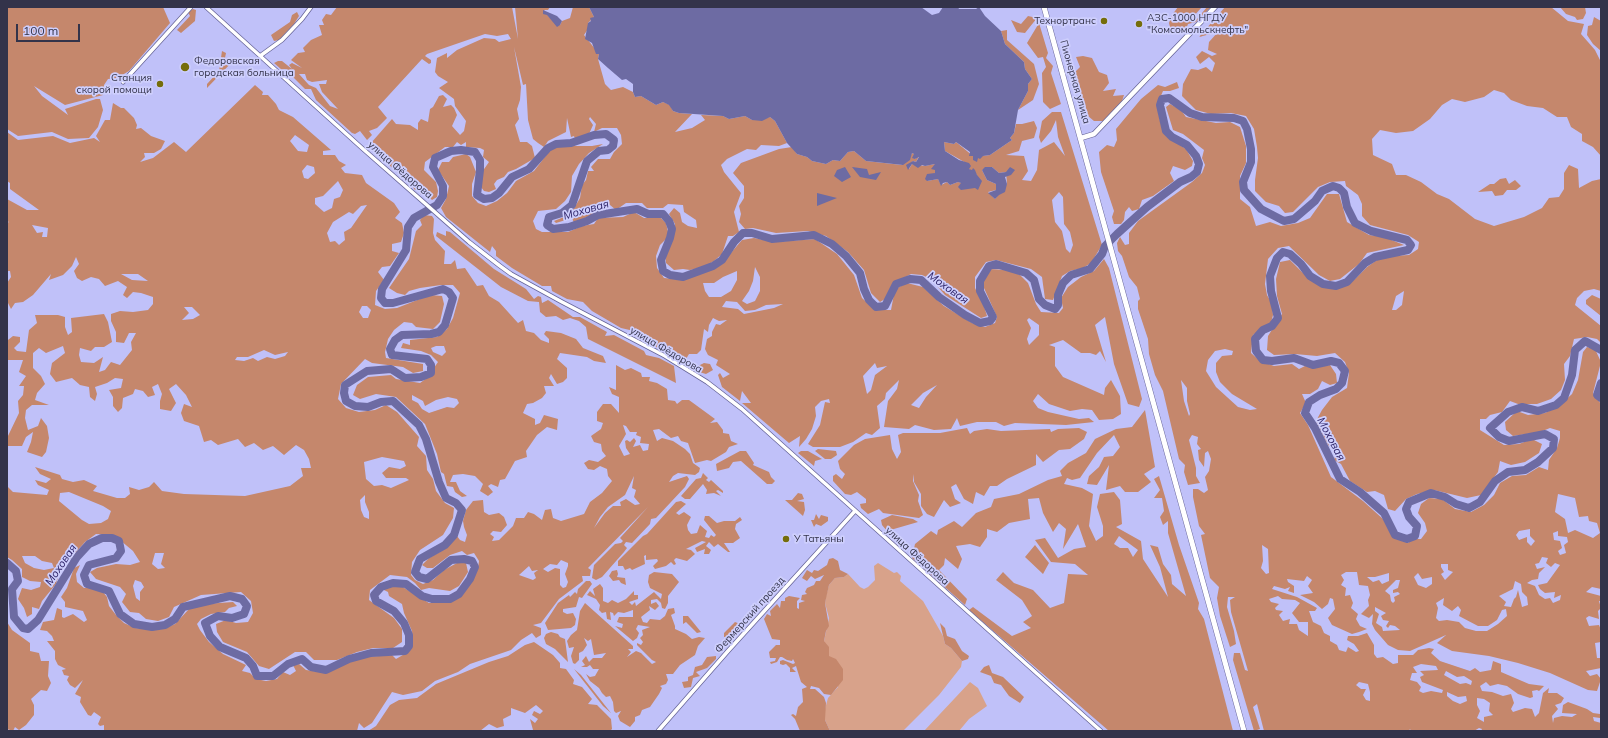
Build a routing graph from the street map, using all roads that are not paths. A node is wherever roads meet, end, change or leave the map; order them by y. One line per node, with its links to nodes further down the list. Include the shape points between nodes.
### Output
1 (191, 7): 7 (street)
2 (206, 7): 6 (street, улица Фёдорова)
3 (311, 7): 6 (street, via 282,40)
4 (1044, 7): 8 (main road, Пионерная улица)
5 (1215, 7): 8 (street, via 1094,134)
6 (260, 56): 9 (street, улица Фёдорова, via 469,242 512,274 665,356 707,382 742,409)
7 (123, 82)
8 (1082, 138): 12 (main road, Пионерная улица)
9 (855, 511): 10 (street, Фермерский проезд); 11 (street, улица Фёдорова)
10 (658, 731)
11 (1101, 731)
12 (1244, 731)

